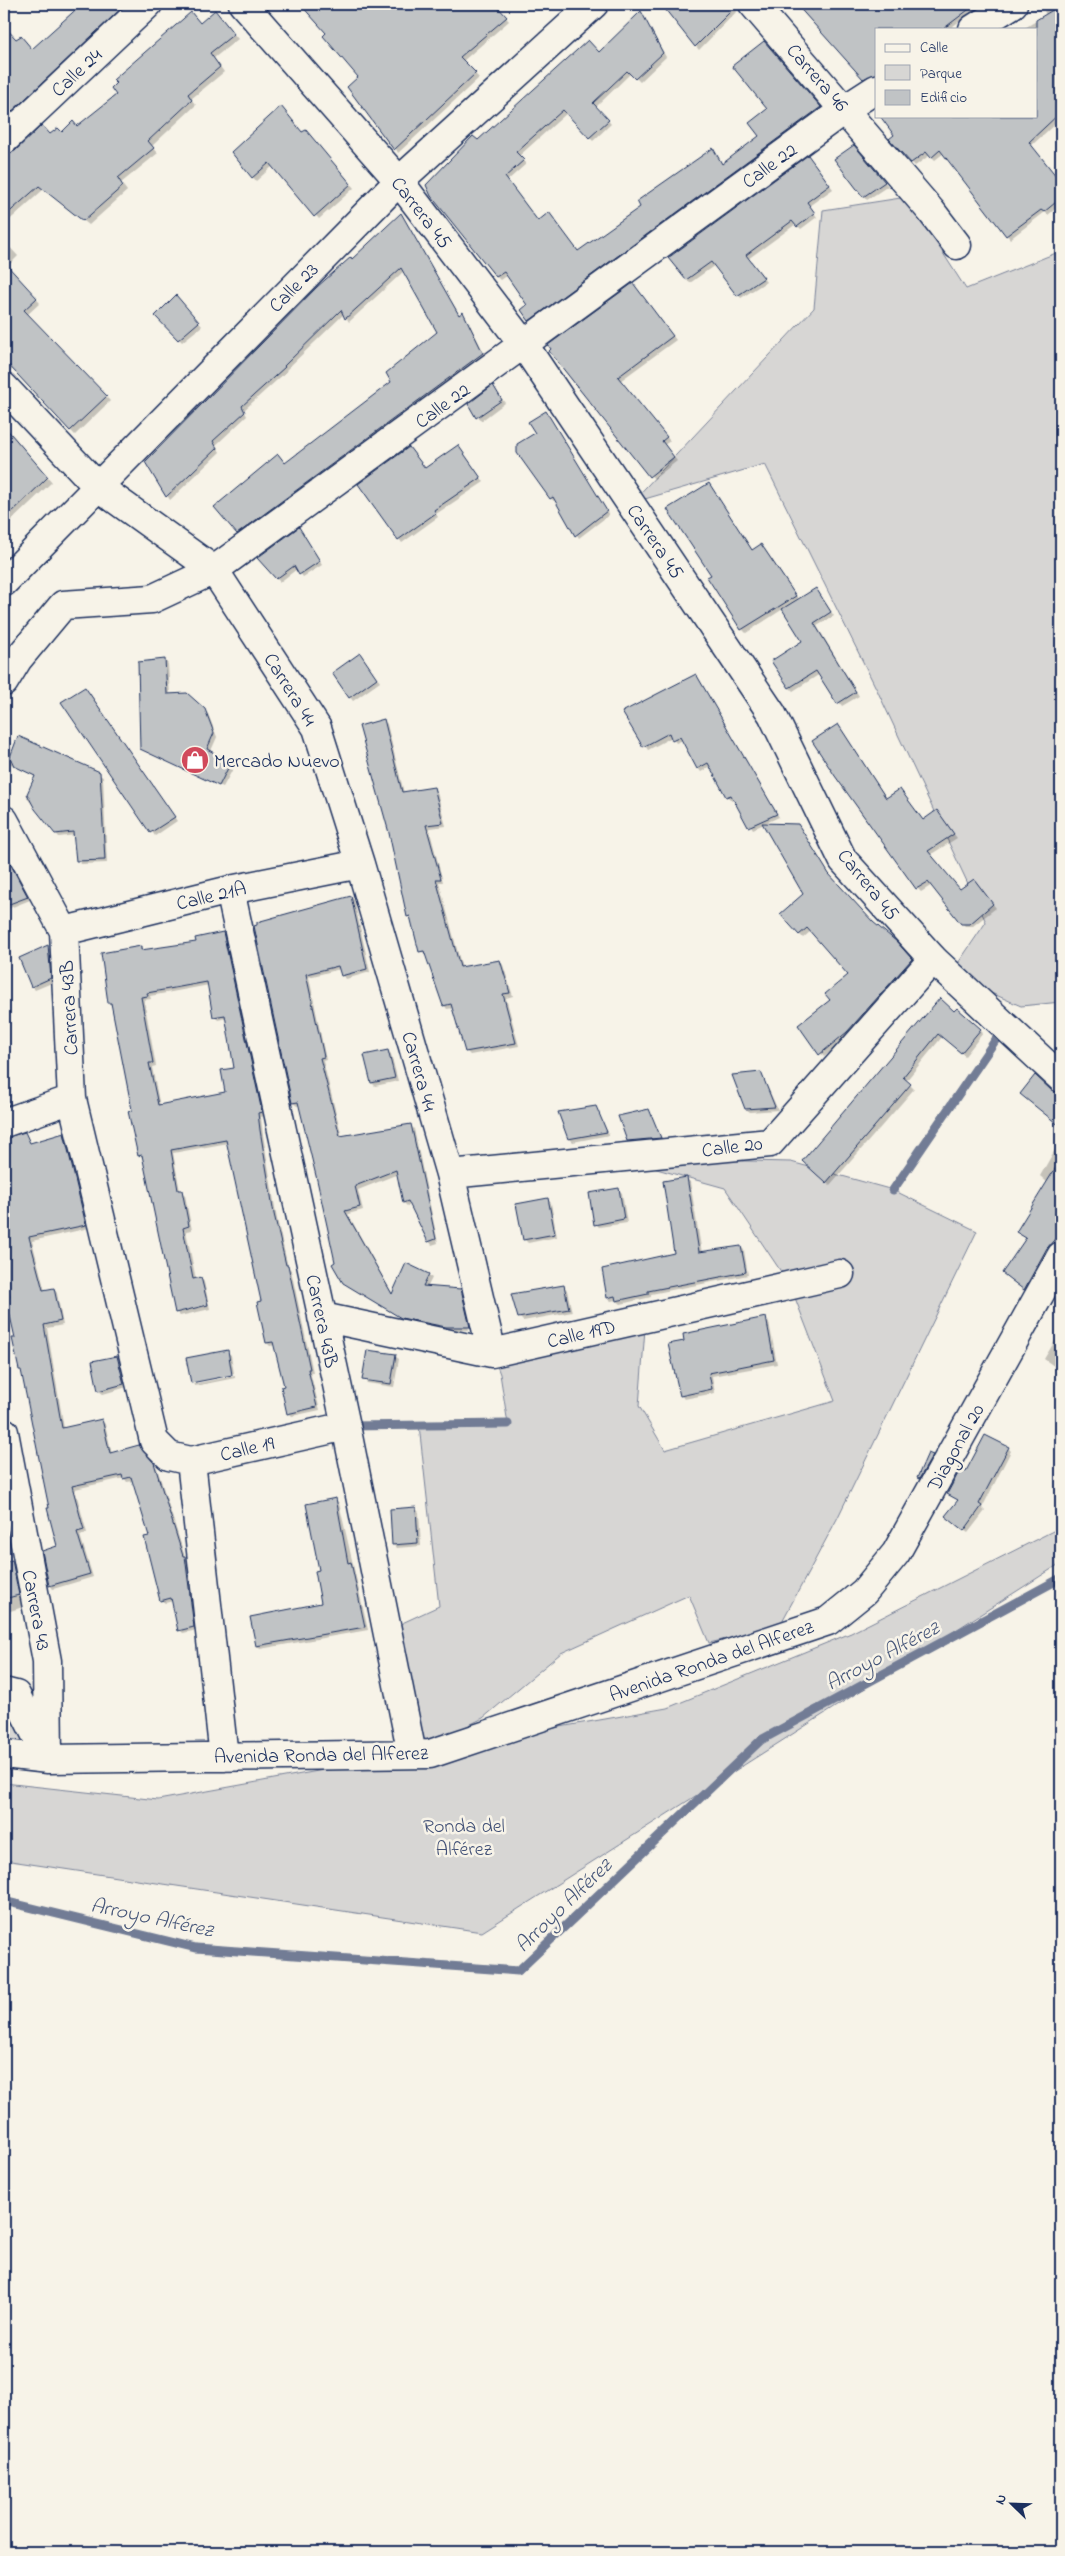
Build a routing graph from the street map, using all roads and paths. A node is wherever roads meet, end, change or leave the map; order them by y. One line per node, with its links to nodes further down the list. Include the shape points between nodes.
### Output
1 (148, 4): 9 (street, Calle 24)
2 (243, 4): 10 (street, Carrera 45)
3 (594, 4): 10 (street, Calle 23)
4 (753, 4): 8 (street, Carrera 46)
5 (1012, 4): 6 (street)
6 (975, 28)
7 (875, 90): 8 (street, Calle 22)
8 (845, 109): 11 (street, Carrera 46); 12 (street, Calle 22)
9 (4, 140)
10 (399, 181): 12 (street, Carrera 45); 14 (street, Calle 23)
11 (957, 245)
12 (524, 345): 15 (street, Calle 22); 22 (street, Carrera 45, via 772,714 843,860)
13 (4, 388): 14 (street, Carrera 44)
14 (97, 486): 15 (street, Carrera 44); 16 (street, Calle 23)
15 (214, 570): 17 (street, Calle 22, via 152,599 63,605 18,658); 19 (street, Carrera 44, via 317,728)
16 (4, 582)
17 (4, 682)
18 (4, 820): 21 (street, Carrera 43B)
19 (360, 864): 20 (street, Calle 21A); 26 (street, Carrera 44)
20 (230, 890): 21 (street, Calle 21A); 29 (street, Carrera 43B)
21 (64, 931): 24 (street, Carrera 43B)
22 (933, 959): 23 (street, Carrera 45); 26 (street, Calle 20, via 770,1143)
23 (1061, 1078)
24 (72, 1100): 25 (street); 33 (street, Carrera 43B, via 154,1441 170,1456)
25 (4, 1123)
26 (450, 1174): 30 (street, Carrera 44)
27 (1061, 1256): 34 (street, Diagonal 20, via 896,1554 864,1592)
28 (840, 1274): 30 (street, Calle 19D)
29 (322, 1317): 30 (street, Calle 19D); 31 (street, Carrera 43B)
30 (492, 1353)
31 (346, 1426): 33 (street, Calle 19); 37 (street, Carrera 43B)
32 (4, 1432): 39 (street, Carrera 43, via 47,1661)
33 (191, 1461): 38 (street)
34 (828, 1621): 37 (street, Avenida Ronda del Alferez, via 430,1754)
35 (4, 1692): 39 (street, via 16,1695)
36 (4, 1754): 39 (street, Avenida Ronda del Alferez)
37 (412, 1754): 38 (street, Avenida Ronda del Alferez)
38 (224, 1757): 39 (street, Avenida Ronda del Alferez)
39 (48, 1759)

